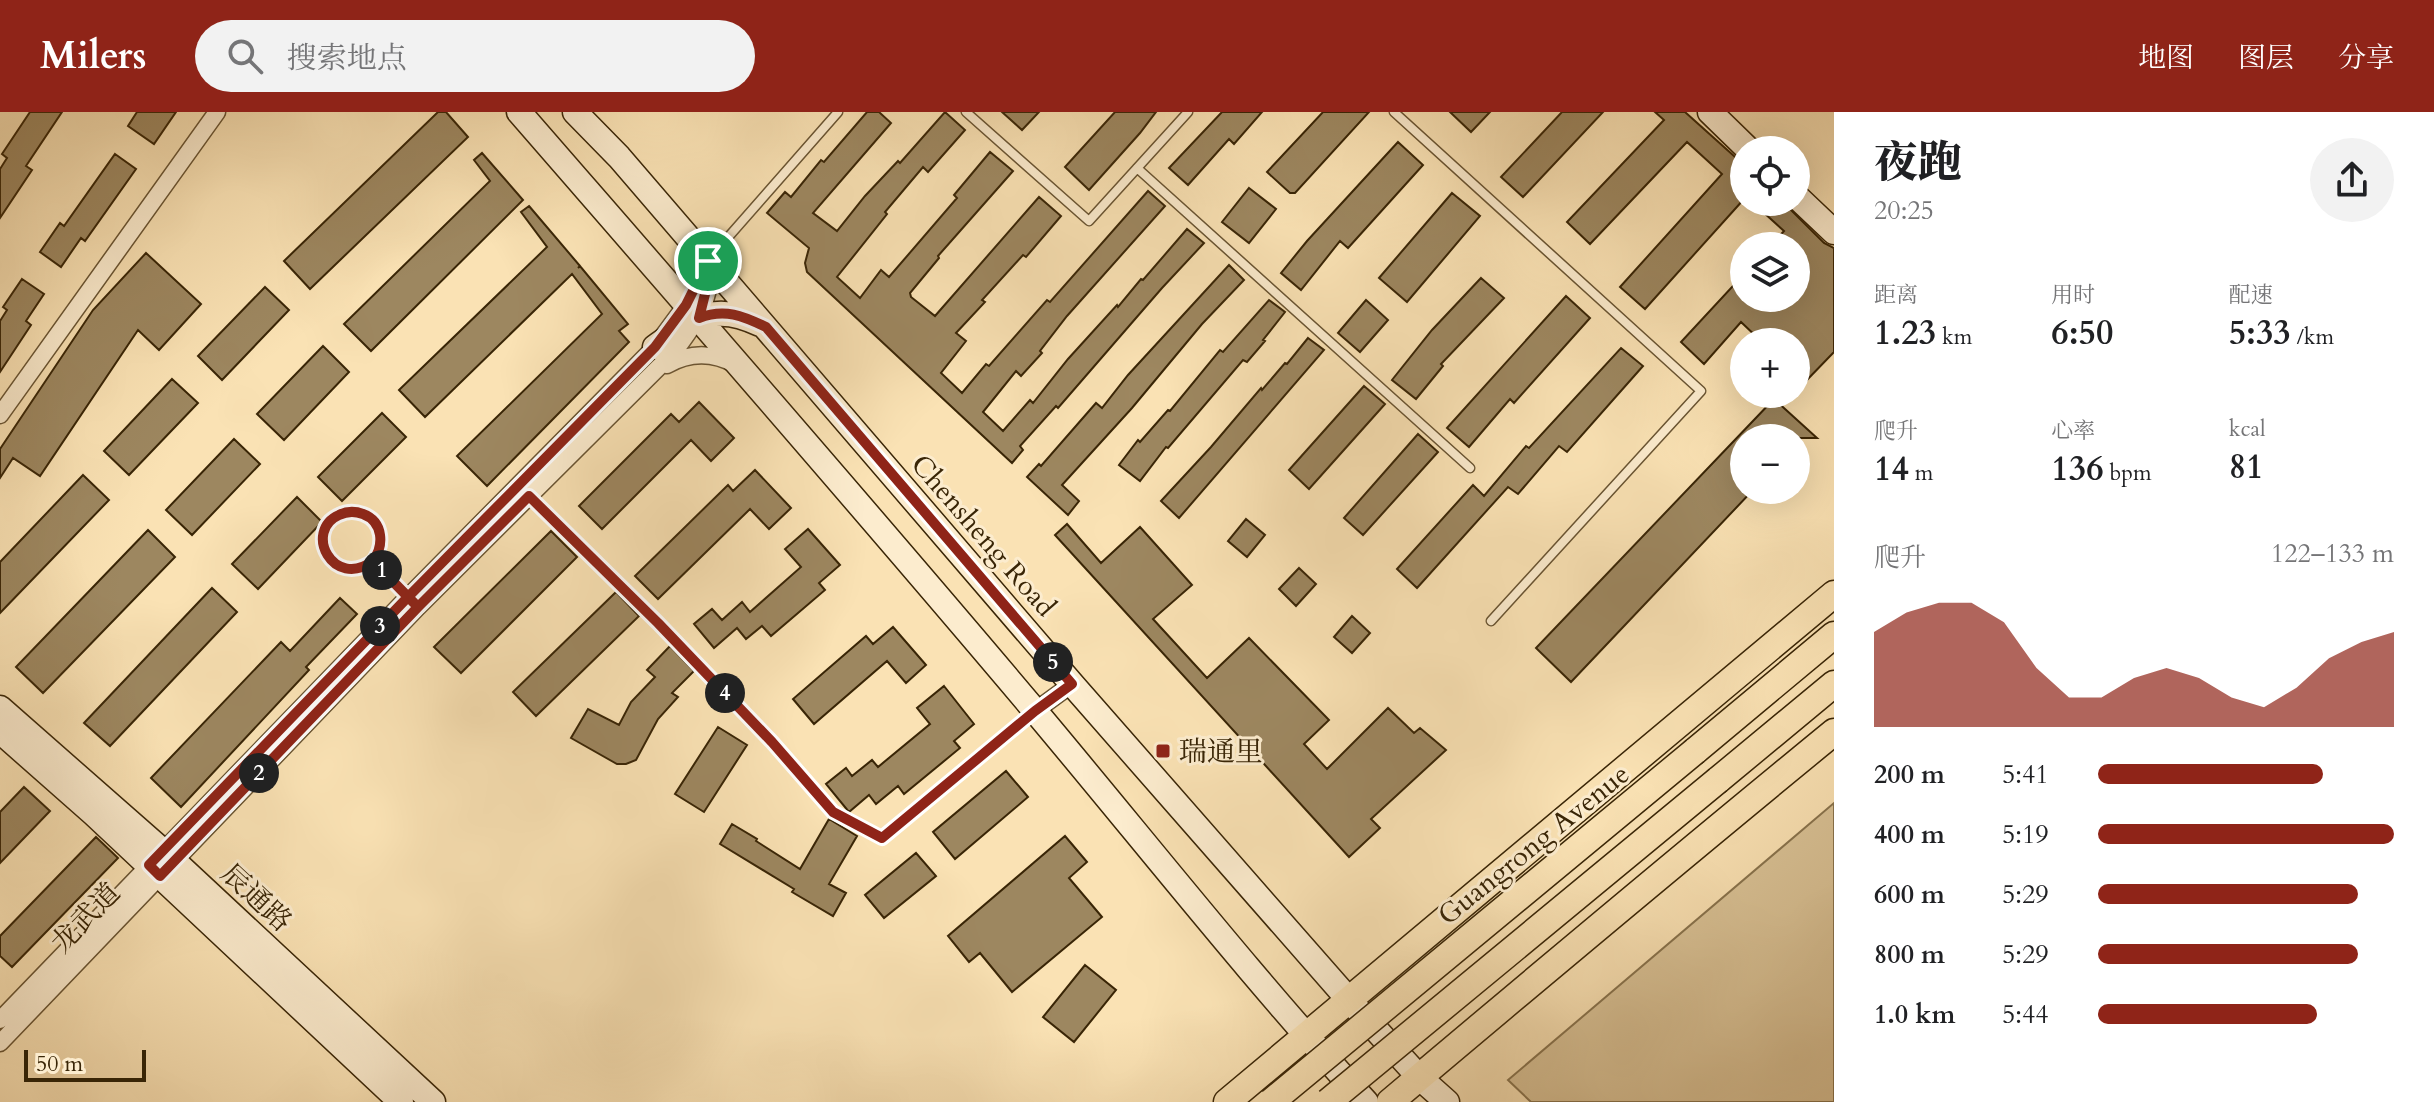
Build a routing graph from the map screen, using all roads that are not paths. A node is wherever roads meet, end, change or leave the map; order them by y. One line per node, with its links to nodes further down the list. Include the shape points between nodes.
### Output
1 (217, 112): 19 (street)
2 (519, 112): 14 (main road)
3 (575, 112): 13 (main road, Chensheng Road)
4 (838, 112): 13 (lane)
5 (966, 112): 10 (lane, via 1089,221)
6 (1188, 112): 10 (lane)
7 (1394, 112): 25 (lane, via 1701,391)
8 (1710, 112): 9 (main road)
9 (1735, 136)
10 (1137, 168): 20 (lane)
11 (1810, 209): 12 (main road)
12 (1834, 232)
13 (708, 261): 14 (street, via 710,274); 15 (main road, Chensheng Road)
14 (693, 311): 15 (main road, via 734,313); 16 (main road); 17 (main road); 18 (street, via 674,352)
15 (766, 327): 27 (main road, Chensheng Road)
16 (655, 347): 21 (street)
17 (743, 369): 18 (street, via 717,356 694,354); 30 (main road)
18 (655, 372): 21 (street)
19 (0, 415)
20 (1470, 468)
21 (524, 491): 24 (street); 30 (lane, via 679,645 833,812 882,838)
22 (373, 561): 22 (lane, via 381,543 376,524 351,511 332,518 323,535 330,561 347,569); 24 (lane)
23 (1834, 594): 34 (main road)
24 (413, 602): 33 (street)
25 (1491, 621)
26 (1834, 635): 42 (main road, Guangrong Avenue, bridge)
27 (1072, 684): 30 (street); 34 (main road, Chensheng Road)
28 (1834, 684): 43 (main road, bridge)
29 (0, 708): 33 (main road, 辰通路)
30 (1035, 711): 36 (main road)
31 (0, 731): 33 (main road, 辰通路)
32 (1834, 732): 38 (main road)
33 (161, 863): 35 (street); 39 (main road, 辰通路); 40 (main road, 辰通路)
34 (1349, 1000): 36 (main road); 38 (main road, Chensheng Road)
35 (6, 1018): 37 (street)
36 (1305, 1036): 41 (main road); 44 (main road)
37 (0, 1043)
38 (1419, 1077): 45 (main road); 46 (main road, Chensheng Road)
39 (401, 1102)
40 (433, 1102)
41 (1227, 1102)
42 (1271, 1102)
43 (1328, 1102)
44 (1366, 1102)
45 (1390, 1102)
46 (1447, 1102)

